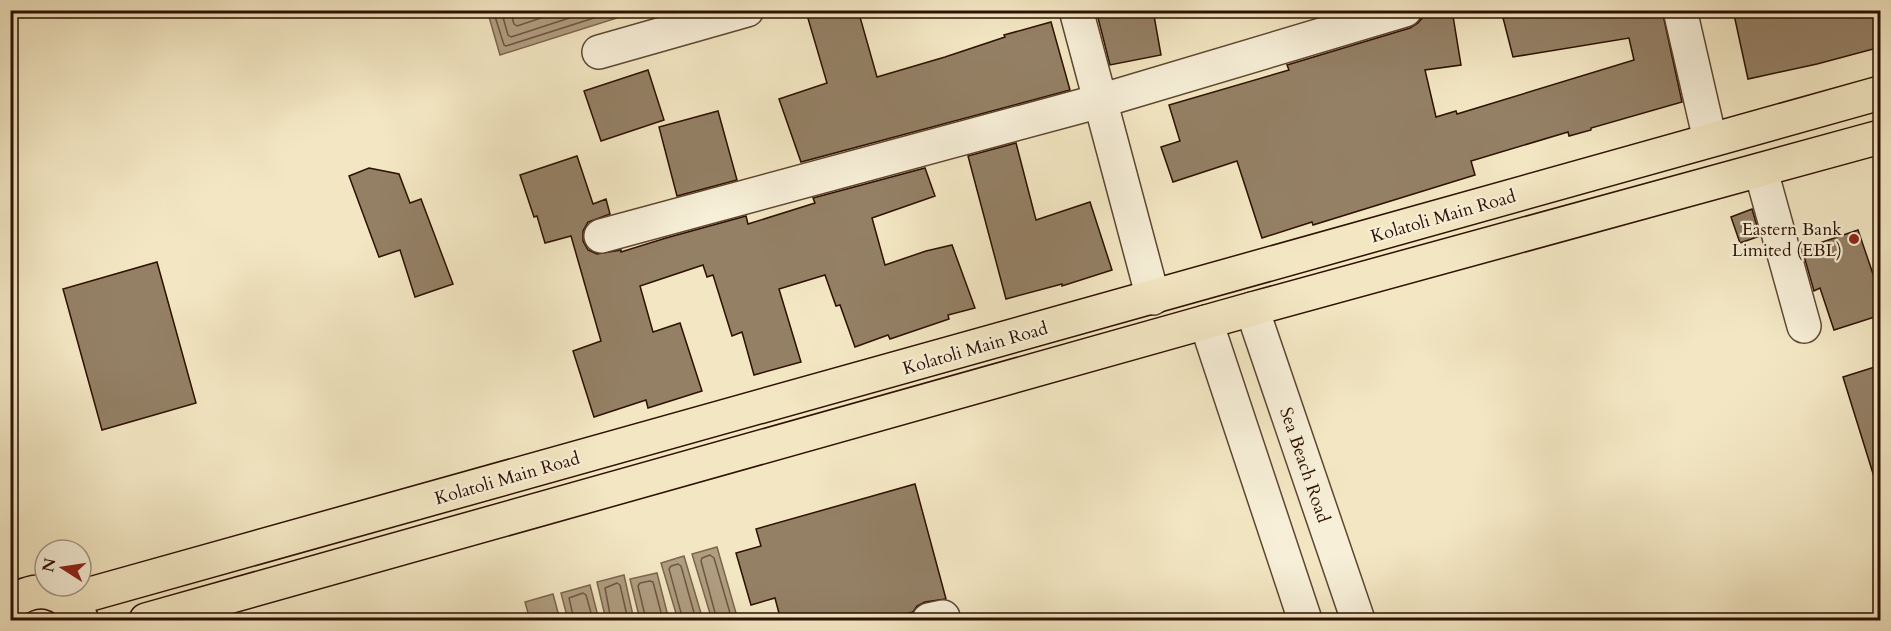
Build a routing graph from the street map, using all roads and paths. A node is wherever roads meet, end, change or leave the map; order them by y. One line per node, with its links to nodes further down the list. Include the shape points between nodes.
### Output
1 (747, 10): 5 (street)
2 (1076, 10): 7 (street)
3 (1405, 10): 7 (street)
4 (1680, 10): 9 (street)
5 (599, 52)
6 (1881, 93): 9 (highway, Kolatoli Main Road)
7 (1100, 101): 11 (street); 12 (street)
8 (1881, 137): 10 (highway, Kolatoli Main Road)
9 (1710, 140): 12 (highway, Kolatoli Main Road)
10 (1761, 171): 13 (highway, Kolatoli Main Road); 15 (street)
11 (600, 236)
12 (1153, 298): 16 (highway, Kolatoli Main Road)
13 (1252, 309): 14 (highway, Kolatoli Main Road); 22 (street, Sea Beach Road)
14 (1206, 322): 17 (highway, Kolatoli Main Road); 21 (street)
15 (1804, 326)
16 (481, 486): 17 (highway); 19 (highway, Kolatoli Main Road)
17 (490, 523): 20 (highway, Kolatoli Main Road)
18 (10, 604): 19 (highway, via 29,593 50,592)
19 (75, 610)
20 (146, 621)
21 (1305, 621)
22 (1358, 621)

